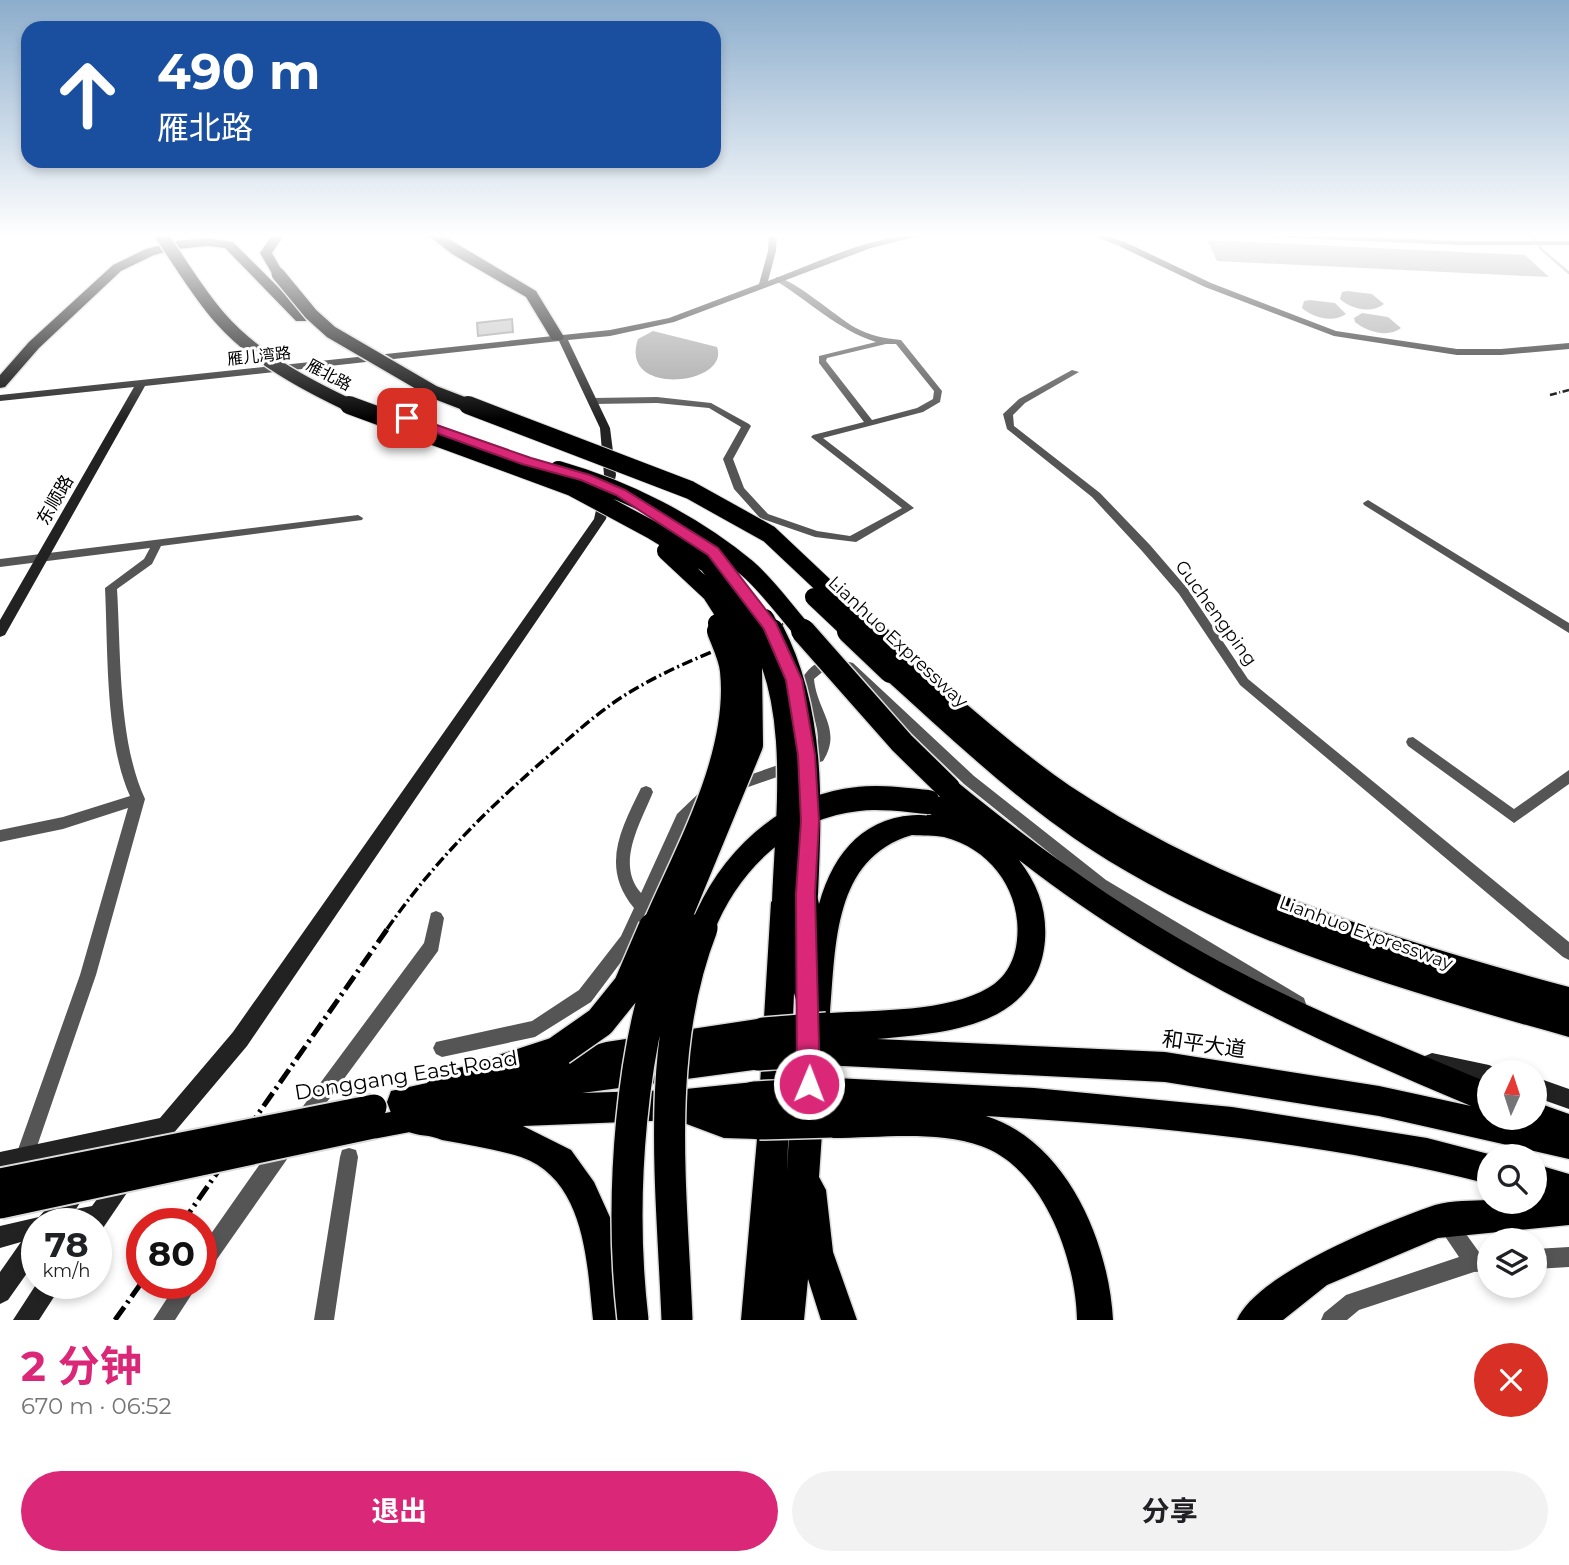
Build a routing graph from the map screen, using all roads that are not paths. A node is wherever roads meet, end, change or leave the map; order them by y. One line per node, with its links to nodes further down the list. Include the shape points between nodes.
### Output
1 (75, 297): 16 (highway)
2 (85, 297): 17 (highway)
3 (205, 297): 22 (highway, 雁北路, bridge, via 220,318 257,352 317,390 372,416)
4 (219, 297): 22 (highway, 雁北路, bridge, via 268,348 329,385 396,415)
5 (285, 297): 31 (highway, Lianhuo Expressway, bridge, via 301,318 351,357 426,398 677,497 754,539)
6 (292, 297): 31 (highway, Lianhuo Expressway, bridge, via 331,332 434,392 690,490 769,534)
7 (533, 297): 12 (highway)
8 (539, 297): 12 (highway)
9 (733, 297): 12 (street, 雁儿湾路, via 671,320)
10 (803, 297): 13 (street)
11 (1238, 297): 14 (street, via 1334,333 1457,352)
12 (563, 340): 18 (street, 雁儿湾路); 20 (street)
13 (882, 343): 21 (street, via 823,356 822,361); 21 (street, via 898,342 938,391 937,400 920,410)
14 (1569, 346)
15 (1074, 372): 41 (street, Guchengping, via 1023,401 1008,414 1010,427 1096,495 1146,548 1183,591 1244,682)
16 (0, 376)
17 (0, 384)
18 (141, 385): 19 (street, 雁儿湾路); 27 (street, 东顺路)
19 (0, 398)
20 (593, 401): 21 (street, via 657,400 711,406 746,426 728,459 738,489 764,516 815,534 852,540 909,508 816,437); 55 (street, via 605,428 610,475 600,519 240,1039)
21 (870, 423)
22 (579, 482): 23 (highway, bridge)
23 (619, 502): 35 (highway, bridge, via 670,515 748,569 902,743); 38 (highway, bridge, via 708,564 764,640 790,746); 53 (highway, bridge, via 720,628 732,668 726,757 629,986 600,1022 560,1049); 87 (highway, bridge, via 711,593 733,626 750,666 751,745 670,941 646,1035 630,1141 628,1276)
24 (1368, 503): 29 (street)
25 (358, 518): 26 (street)
26 (157, 544): 27 (street); 36 (street, via 142,567 111,588 124,755 131,789)
27 (42, 558): 28 (street); 30 (street, 东顺路)
28 (0, 564)
29 (1569, 629)
30 (0, 632)
31 (899, 668): 42 (highway, Lianhuo Expressway, via 1063,794 1210,879 1439,967); 43 (highway, Lianhuo Expressway, via 989,759 1119,854 1189,890 1310,941 1450,990)
32 (1413, 742): 33 (street, via 1514,817)
33 (1569, 776)
34 (646, 792): 39 (street, via 621,866 631,896)
35 (938, 795): 44 (highway, via 1195,963); 88 (highway, bridge, via 852,799 818,807 788,822 766,835 729,876 702,927 685,977 675,1032 670,1104)
36 (138, 799): 37 (street, via 63,823); 61 (street, via 88,975)
37 (0, 836)
38 (795, 898): 45 (highway); 89 (highway)
39 (643, 907): 44 (street, via 682,818 703,796 811,762 824,751 826,738 808,679 824,664 841,663 969,780 1101,885 1276,988); 46 (street, via 627,942 585,996 535,1029)
40 (436, 918): 74 (street, via 432,946 344,1061)
41 (1569, 952)
42 (1569, 1001)
43 (1569, 1023)
44 (1335, 1031): 47 (highway)
45 (821, 1047): 45 (highway, via 829,914 853,855 891,829 916,825 962,832 1003,856 1020,878 1035,912 1034,938 1019,980 998,999 975,1009); 53 (highway, Donggang East Road, bridge, via 761,1044 471,1095); 58 (highway, 和平大道, via 1165,1068 1380,1101); 59 (highway)
46 (442, 1048)
47 (1373, 1050): 48 (street); 50 (highway)
48 (1477, 1072)
49 (1547, 1091): 51 (street)
50 (1477, 1093)
51 (1569, 1098)
52 (833, 1108): 53 (highway, Donggang East Road, bridge, via 756,1111 724,1122 676,1105); 63 (highway, via 1059,1103 1321,1135); 92 (highway, via 961,1125 993,1134 1026,1158 1069,1215 1089,1265)
53 (391, 1114): 64 (main road, Donggang East Road, bridge); 67 (main road, Donggang East Road, bridge); 86 (highway, via 527,1143 560,1161 601,1235)
54 (1547, 1122): 56 (highway)
55 (162, 1128): 57 (street); 69 (street)
56 (1569, 1130)
57 (127, 1137): 61 (street); 68 (street)
58 (1569, 1143)
59 (806, 1148): 90 (highway); 91 (highway, via 816,1252)
60 (349, 1157): 85 (street)
61 (24, 1158): 62 (street)
62 (0, 1163)
63 (1477, 1166)
64 (0, 1181)
65 (1547, 1184): 66 (highway)
66 (1569, 1190)
67 (0, 1206)
68 (62, 1208)
69 (105, 1208)
70 (1569, 1209): 71 (highway)
71 (1444, 1220): 75 (street); 93 (highway, via 1315,1273)
72 (21, 1231): 73 (street)
73 (0, 1237)
74 (217, 1242)
75 (1477, 1256)
76 (1569, 1257): 77 (street)
77 (1547, 1258)
78 (21, 1262): 80 (street)
79 (1477, 1264): 94 (street, via 1353,1302)
80 (0, 1292)
81 (40, 1299): 83 (street)
82 (178, 1299): 84 (street)
83 (25, 1320)
84 (163, 1320)
85 (324, 1320)
86 (611, 1320)
87 (633, 1320)
88 (677, 1320)
89 (759, 1320)
90 (786, 1320)
91 (839, 1320)
92 (1095, 1320)
93 (1255, 1320)
94 (1331, 1320)

